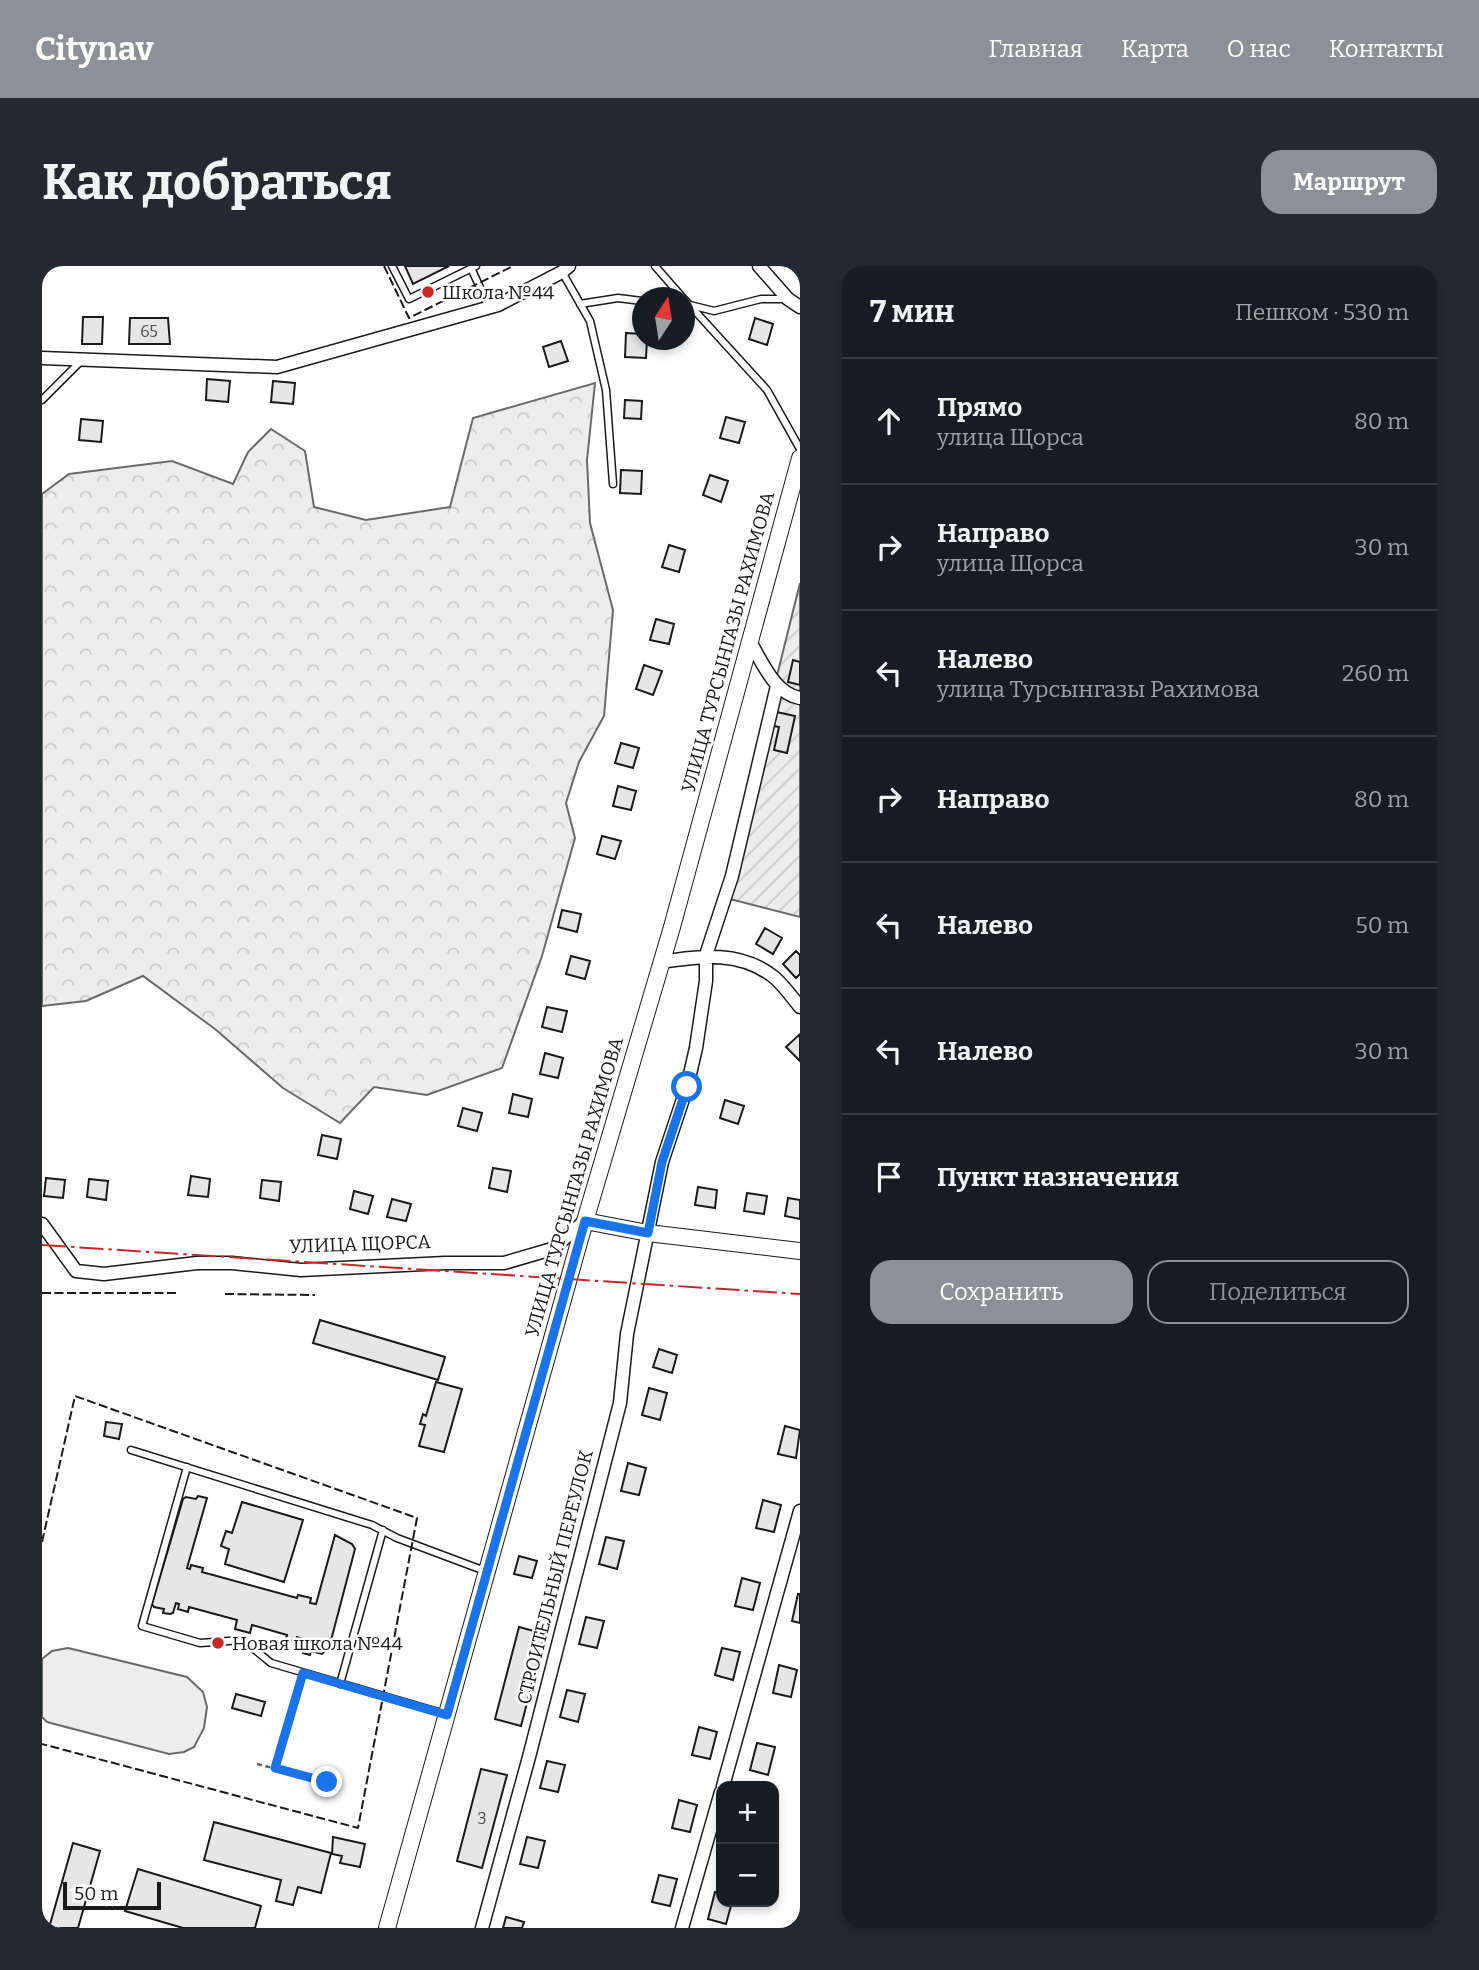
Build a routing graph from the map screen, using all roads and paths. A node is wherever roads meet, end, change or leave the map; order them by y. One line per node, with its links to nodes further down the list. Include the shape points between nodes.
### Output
1 (392, 266): 4 (lane, via 409,299)
2 (655, 266): 6 (lane)
3 (759, 266): 8 (street)
4 (473, 267): 10 (lane)
5 (565, 268): 9 (lane); 10 (street)
6 (674, 287)
7 (632, 299): 9 (lane)
8 (788, 299): 11 (lane, via 761,299 713,310); 12 (street)
9 (580, 304): 19 (lane, via 590,321 606,390)
10 (489, 307): 15 (street, via 277,367)
11 (695, 307)
12 (800, 307)
13 (695, 314): 17 (lane, via 767,390)
14 (42, 358): 15 (street)
15 (83, 359): 16 (lane)
16 (42, 400)
17 (800, 449)
18 (800, 458): 20 (street, УЛИЦА ТУРСЫНГАЗЫ РАХИМОВА)
19 (613, 484)
20 (750, 642): 21 (street); 24 (street, УЛИЦА ТУРСЫНГАЗЫ РАХИМОВА)
21 (777, 686): 22 (street); 23 (street, via 732,876)
22 (800, 698)
23 (706, 955): 24 (street); 25 (street, via 752,963 775,978); 28 (street, via 696,1048 662,1162)
24 (661, 962): 26 (street, УЛИЦА ТУРСЫНГАЗЫ РАХИМОВА)
25 (800, 1007)
26 (585, 1221): 27 (street, УЛИЦА ЩОРСА, via 552,1249 504,1264 301,1270 197,1263 104,1274 76,1271); 28 (street); 34 (street, УЛИЦА ТУРСЫНГАЗЫ РАХИМОВА)
27 (42, 1224)
28 (648, 1233): 29 (street); 44 (street, СТРОИТЕЛЬНЫЙ ПЕРЕУЛОК, via 627,1334 620,1404)
29 (800, 1251)
30 (131, 1450): 31 (lane)
31 (187, 1467): 33 (lane); 35 (lane, via 142,1626 200,1643 243,1640 271,1663)
32 (800, 1511): 40 (street)
33 (383, 1530): 34 (lane); 36 (lane)
34 (487, 1572): 37 (street, УЛИЦА ТУРСЫНГАЗЫ РАХИМОВА)
35 (303, 1673): 36 (lane); 39 (path)
36 (340, 1684): 37 (lane)
37 (447, 1715): 43 (street, УЛИЦА ТУРСЫНГАЗЫ РАХИМОВА)
38 (257, 1764): 39 (path)
39 (275, 1768): 41 (path)
40 (724, 1781)
41 (327, 1782)
42 (716, 1809): 45 (street)
43 (387, 1928)
44 (482, 1928)
45 (682, 1928)

